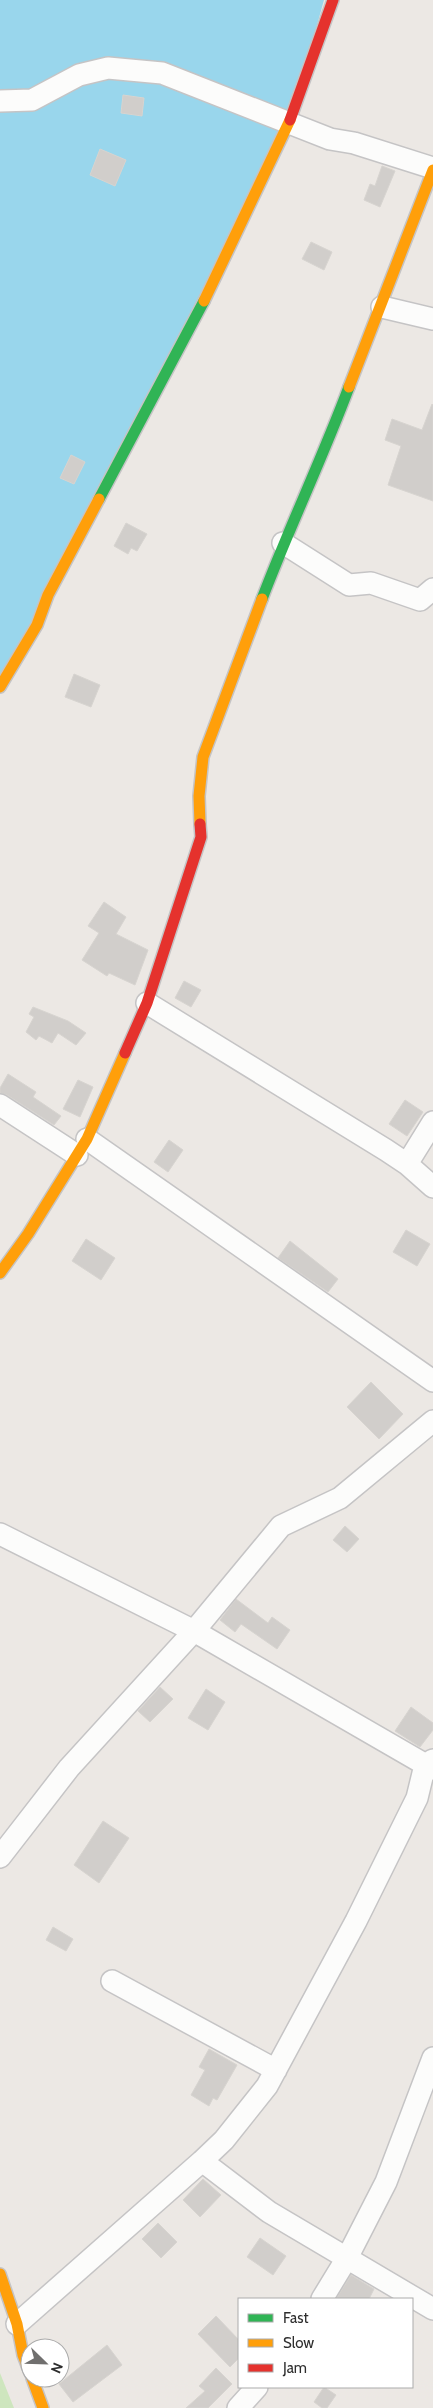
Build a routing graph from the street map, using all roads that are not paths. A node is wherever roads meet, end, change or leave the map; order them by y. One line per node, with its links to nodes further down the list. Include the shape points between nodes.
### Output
1 (333, 0): 3 (street)
2 (0, 101): 3 (street, via 32,100 79,75 108,68 162,72)
3 (290, 122): 4 (street, via 330,139 354,143); 9 (street, via 213,284 48,595 37,625)
4 (433, 169): 5 (street)
5 (382, 307): 6 (street); 7 (street)
6 (433, 319)
7 (283, 543): 8 (street, via 349,585 371,583 420,600); 10 (street, via 203,756 200,796 202,837)
8 (433, 590)
9 (0, 687)
10 (147, 1003): 13 (street); 14 (street)
11 (0, 1105): 13 (street)
12 (433, 1122): 14 (street)
13 (82, 1148): 16 (street); 17 (street)
14 (407, 1164): 15 (street)
15 (433, 1187)
16 (0, 1273)
17 (433, 1381)
18 (433, 1421): 20 (street, via 340,1498 281,1526)
19 (0, 1534): 20 (street)
20 (194, 1631): 21 (street); 22 (street, via 69,1768)
21 (430, 1765): 25 (street, via 348,1938)
22 (0, 1857)
23 (112, 1981): 25 (street)
24 (433, 2058): 27 (street, via 386,2182)
25 (276, 2070): 26 (street, via 224,2140)
26 (202, 2161): 27 (street, via 269,2212); 31 (street)
27 (347, 2258): 29 (street); 30 (street)
28 (0, 2274): 31 (street)
29 (323, 2298)
30 (433, 2309)
31 (17, 2324): 32 (street)
32 (20, 2338)
33 (36, 2388): 35 (street)
34 (256, 2388): 36 (street)
35 (43, 2408)
36 (238, 2408)

